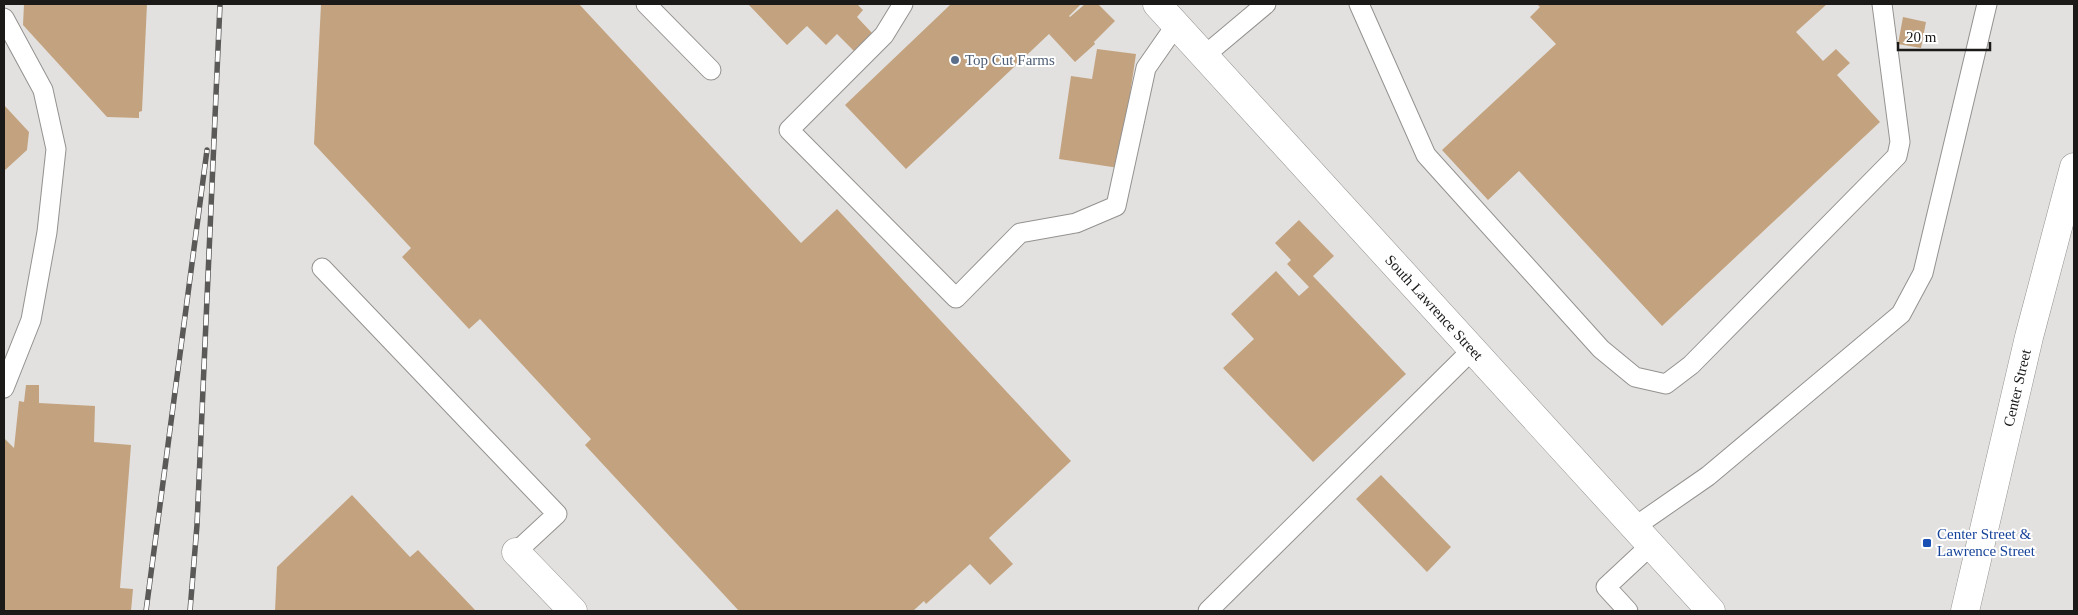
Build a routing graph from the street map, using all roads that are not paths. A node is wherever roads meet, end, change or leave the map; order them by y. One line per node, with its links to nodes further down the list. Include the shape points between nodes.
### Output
1 (646, 4): 11 (lane)
2 (903, 4): 9 (lane, via 884,35 788,130 956,298 1020,233 1076,223 1116,206 1146,68)
3 (1157, 4): 9 (street, South Lawrence Street)
4 (1266, 4): 10 (lane)
5 (1359, 4): 6 (lane, via 1426,156 1601,349 1634,377 1666,384 1691,365 1897,156 1900,142)
6 (1882, 4)
7 (1987, 4): 16 (lane, via 1923,273 1901,314 1708,476)
8 (4, 18): 15 (lane, via 43,90 56,149 47,232 31,320)
9 (1176, 25): 10 (street, South Lawrence Street)
10 (1204, 56): 14 (street, South Lawrence Street)
11 (711, 70)
12 (2074, 167): 22 (street, Center Street, via 2029,337)
13 (322, 268): 17 (lane, via 557,514)
14 (1472, 350): 16 (street, South Lawrence Street); 19 (lane)
15 (4, 388)
16 (1641, 537): 20 (lane, via 1606,587); 21 (street, South Lawrence Street)
17 (516, 552): 18 (street)
18 (573, 611)
19 (1208, 611)
20 (1628, 611)
21 (1711, 611)
22 (1965, 611)

